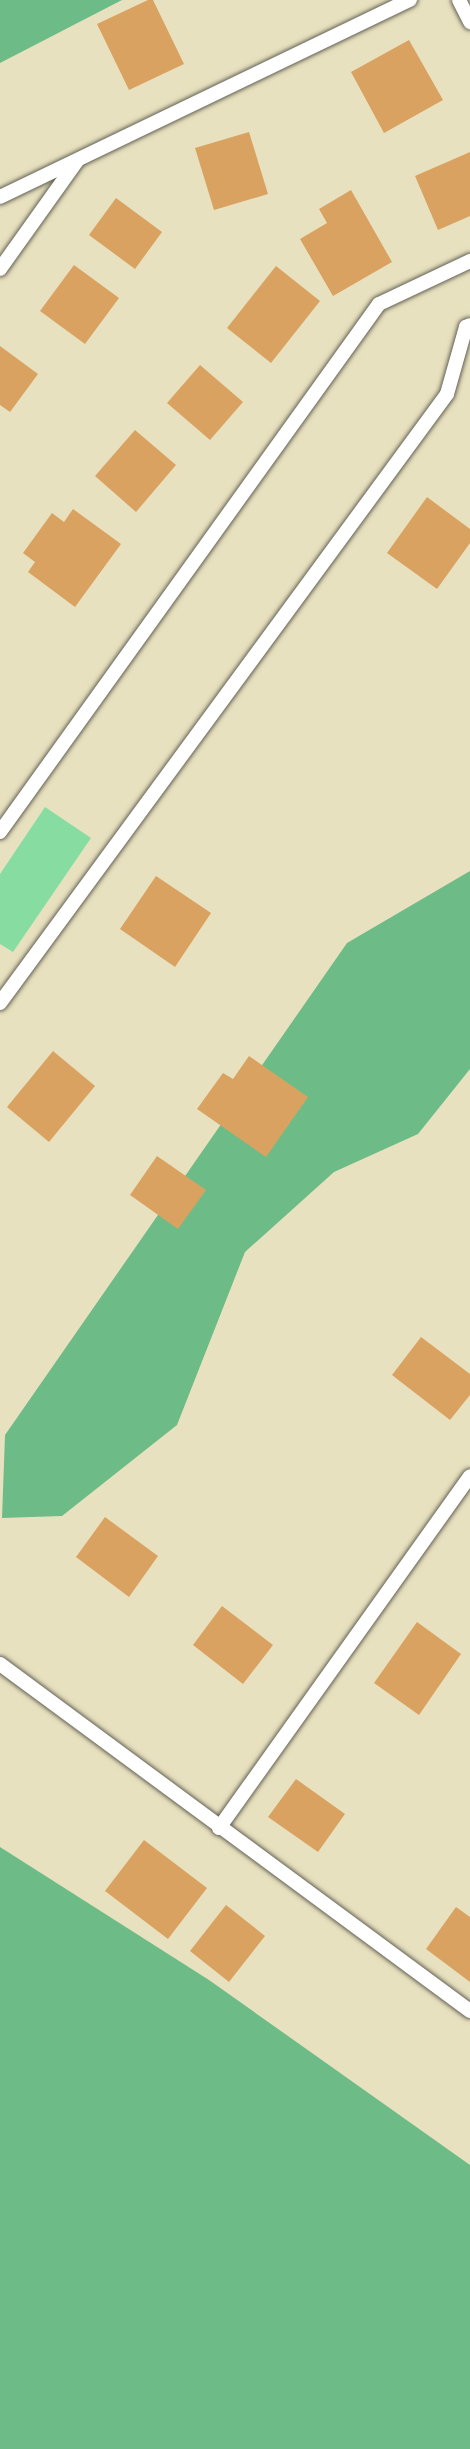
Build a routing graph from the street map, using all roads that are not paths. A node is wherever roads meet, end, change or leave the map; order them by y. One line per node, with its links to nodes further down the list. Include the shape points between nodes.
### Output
1 (410, 0): 4 (lane)
2 (459, 0): 3 (lane)
3 (470, 22)
4 (77, 159): 5 (lane); 7 (lane)
5 (0, 196)
6 (470, 261): 9 (lane, via 379,304)
7 (0, 269)
8 (470, 325): 10 (lane, via 466,327 447,394)
9 (0, 831)
10 (0, 1003)
11 (470, 1476): 13 (lane)
12 (0, 1664): 13 (lane)
13 (219, 1828): 14 (lane)
14 (470, 2011)

